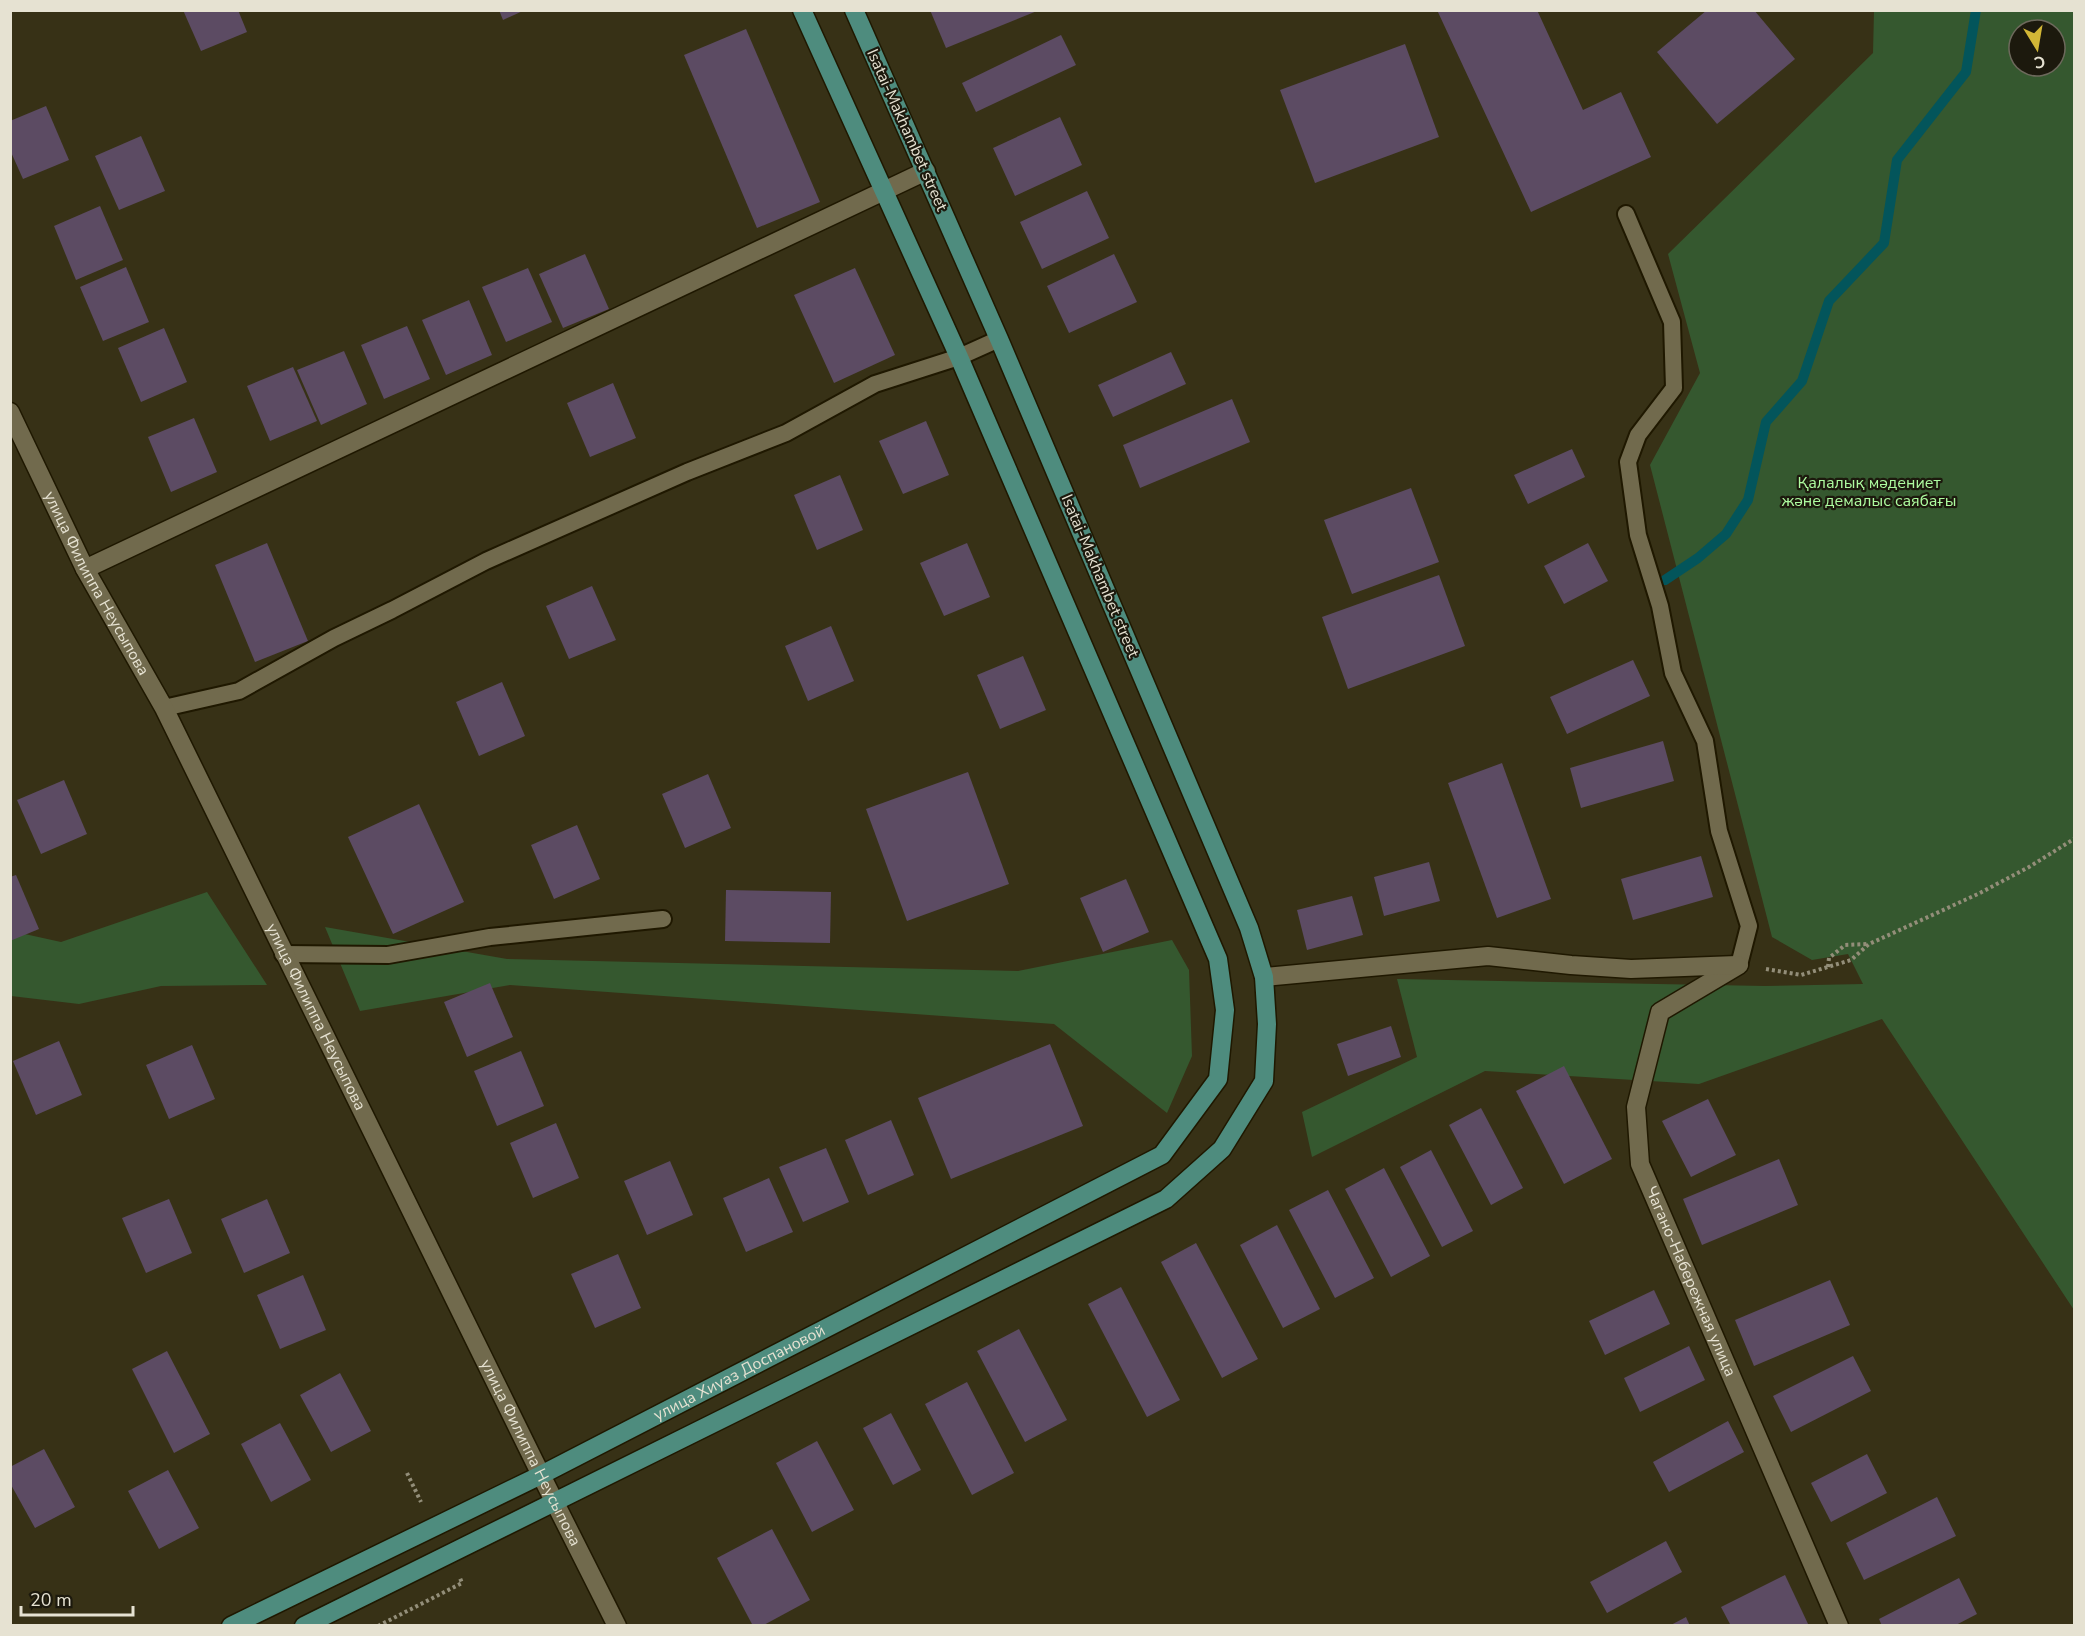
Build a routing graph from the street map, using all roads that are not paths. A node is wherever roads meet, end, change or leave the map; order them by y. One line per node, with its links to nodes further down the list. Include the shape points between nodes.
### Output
1 (802, 10): 4 (main road)
2 (855, 10): 3 (main road, Isatai-Makhambet street)
3 (926, 171): 4 (street); 6 (main road, Isatai-Makhambet street)
4 (884, 191): 7 (main road); 9 (street)
5 (1626, 214): 13 (lane, via 1672,322 1674,388 1638,435 1628,462 1638,535 1660,606 1673,673 1705,741 1719,831 1749,926)
6 (999, 339): 7 (lane); 14 (main road, Isatai-Makhambet street, via 1250,928)
7 (958, 357): 10 (lane, via 875,384 786,433 486,561 239,691); 16 (main road, улица Хиуаз Доспановой, via 1218,959 1225,1010 1218,1080 1162,1155)
8 (10, 412): 9 (street, улица Филиппа Неусыпова)
9 (85, 569): 10 (street, улица Филиппа Неусыпова)
10 (164, 708): 12 (street, улица Филиппа Неусыпова)
11 (663, 919): 12 (lane, via 490,938 388,955)
12 (283, 954): 16 (street, улица Филиппа Неусыпова)
13 (1739, 965): 14 (street, via 1631,969 1488,956); 21 (street, Чагано-Набережная улица, via 1660,1012 1636,1107 1640,1164)
14 (1264, 977): 15 (main road, Isatai-Makhambet street, via 1264,1081)
15 (1222, 1149): 17 (main road, улица Хиуаз Доспановой, via 1166,1200)
16 (541, 1475): 17 (street, улица Филиппа Неусыпова); 18 (main road, улица Хиуаз Доспановой)
17 (555, 1502): 19 (main road, улица Хиуаз Доспановой); 20 (street, улица Филиппа Неусыпова)
18 (231, 1626)
19 (304, 1626)
20 (617, 1626)
21 (1839, 1626)

